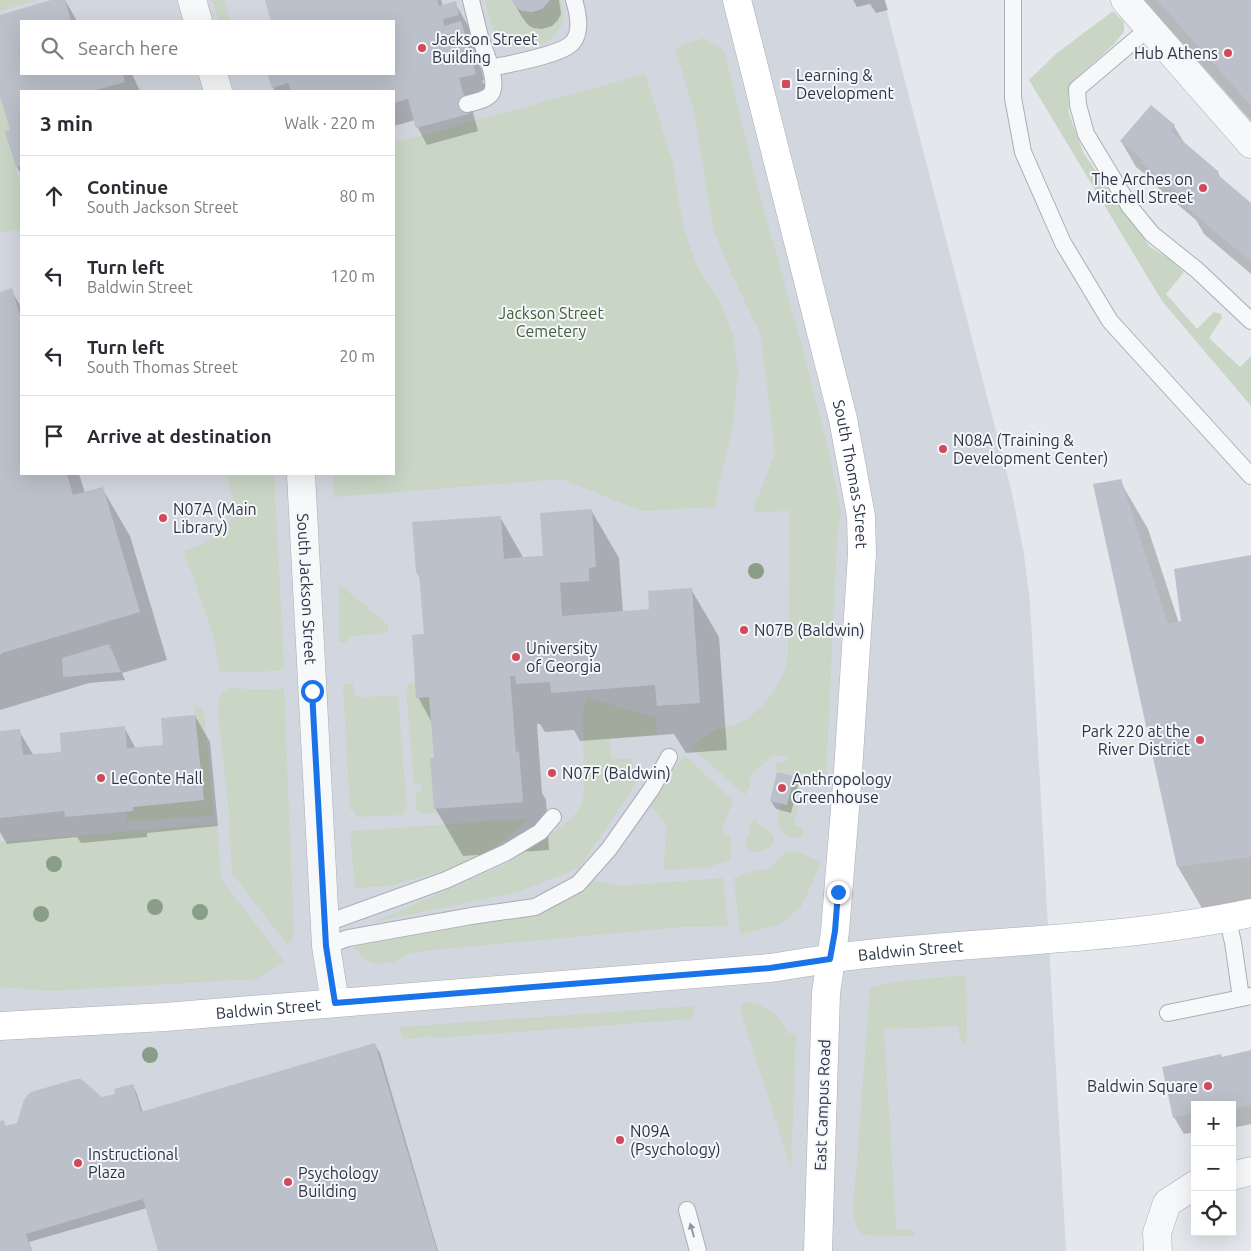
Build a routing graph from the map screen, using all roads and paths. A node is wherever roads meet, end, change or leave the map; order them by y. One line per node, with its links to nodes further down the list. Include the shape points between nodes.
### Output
1 (192, 0): 7 (street)
2 (471, 0): 9 (lane)
3 (574, 0): 9 (lane, via 578,21 574,42 565,49)
4 (737, 0): 21 (main road, South Thomas Street, via 843,419 861,516 862,554 848,772)
5 (1014, 0): 16 (lane, via 1013,98 1023,152 1063,243 1110,321)
6 (1125, 0): 8 (street)
7 (198, 20)
8 (1149, 28): 13 (street); 14 (lane, via 1077,89 1086,134 1130,207 1152,234 1197,270)
9 (491, 68): 12 (lane, via 495,84 492,94)
10 (213, 75): 11 (street)
11 (218, 90)
12 (466, 104)
13 (1251, 144)
14 (1251, 321)
15 (301, 475): 20 (street, South Jackson Street)
16 (1251, 476)
17 (669, 757): 20 (lane, via 652,788 609,849 578,884 534,907 348,938)
18 (553, 817): 20 (lane, via 540,832 508,852)
19 (1239, 915): 21 (main road, Baldwin Street, via 1130,932); 22 (lane, via 1233,942)
20 (325, 935): 23 (street, South Jackson Street)
21 (830, 959): 23 (main road, Baldwin Street, via 770,968); 31 (main road, East Campus Road, via 826,993)
22 (1246, 997): 24 (lane)
23 (335, 1003): 25 (main road, Baldwin Street)
24 (1168, 1012)
25 (0, 1026)
26 (1251, 1171): 27 (street)
27 (1236, 1175)
28 (1191, 1187): 32 (street, via 1167,1202 1157,1233)
29 (687, 1210): 30 (lane, one-way to 29)
30 (698, 1251)
31 (818, 1251)
32 (1158, 1251)

